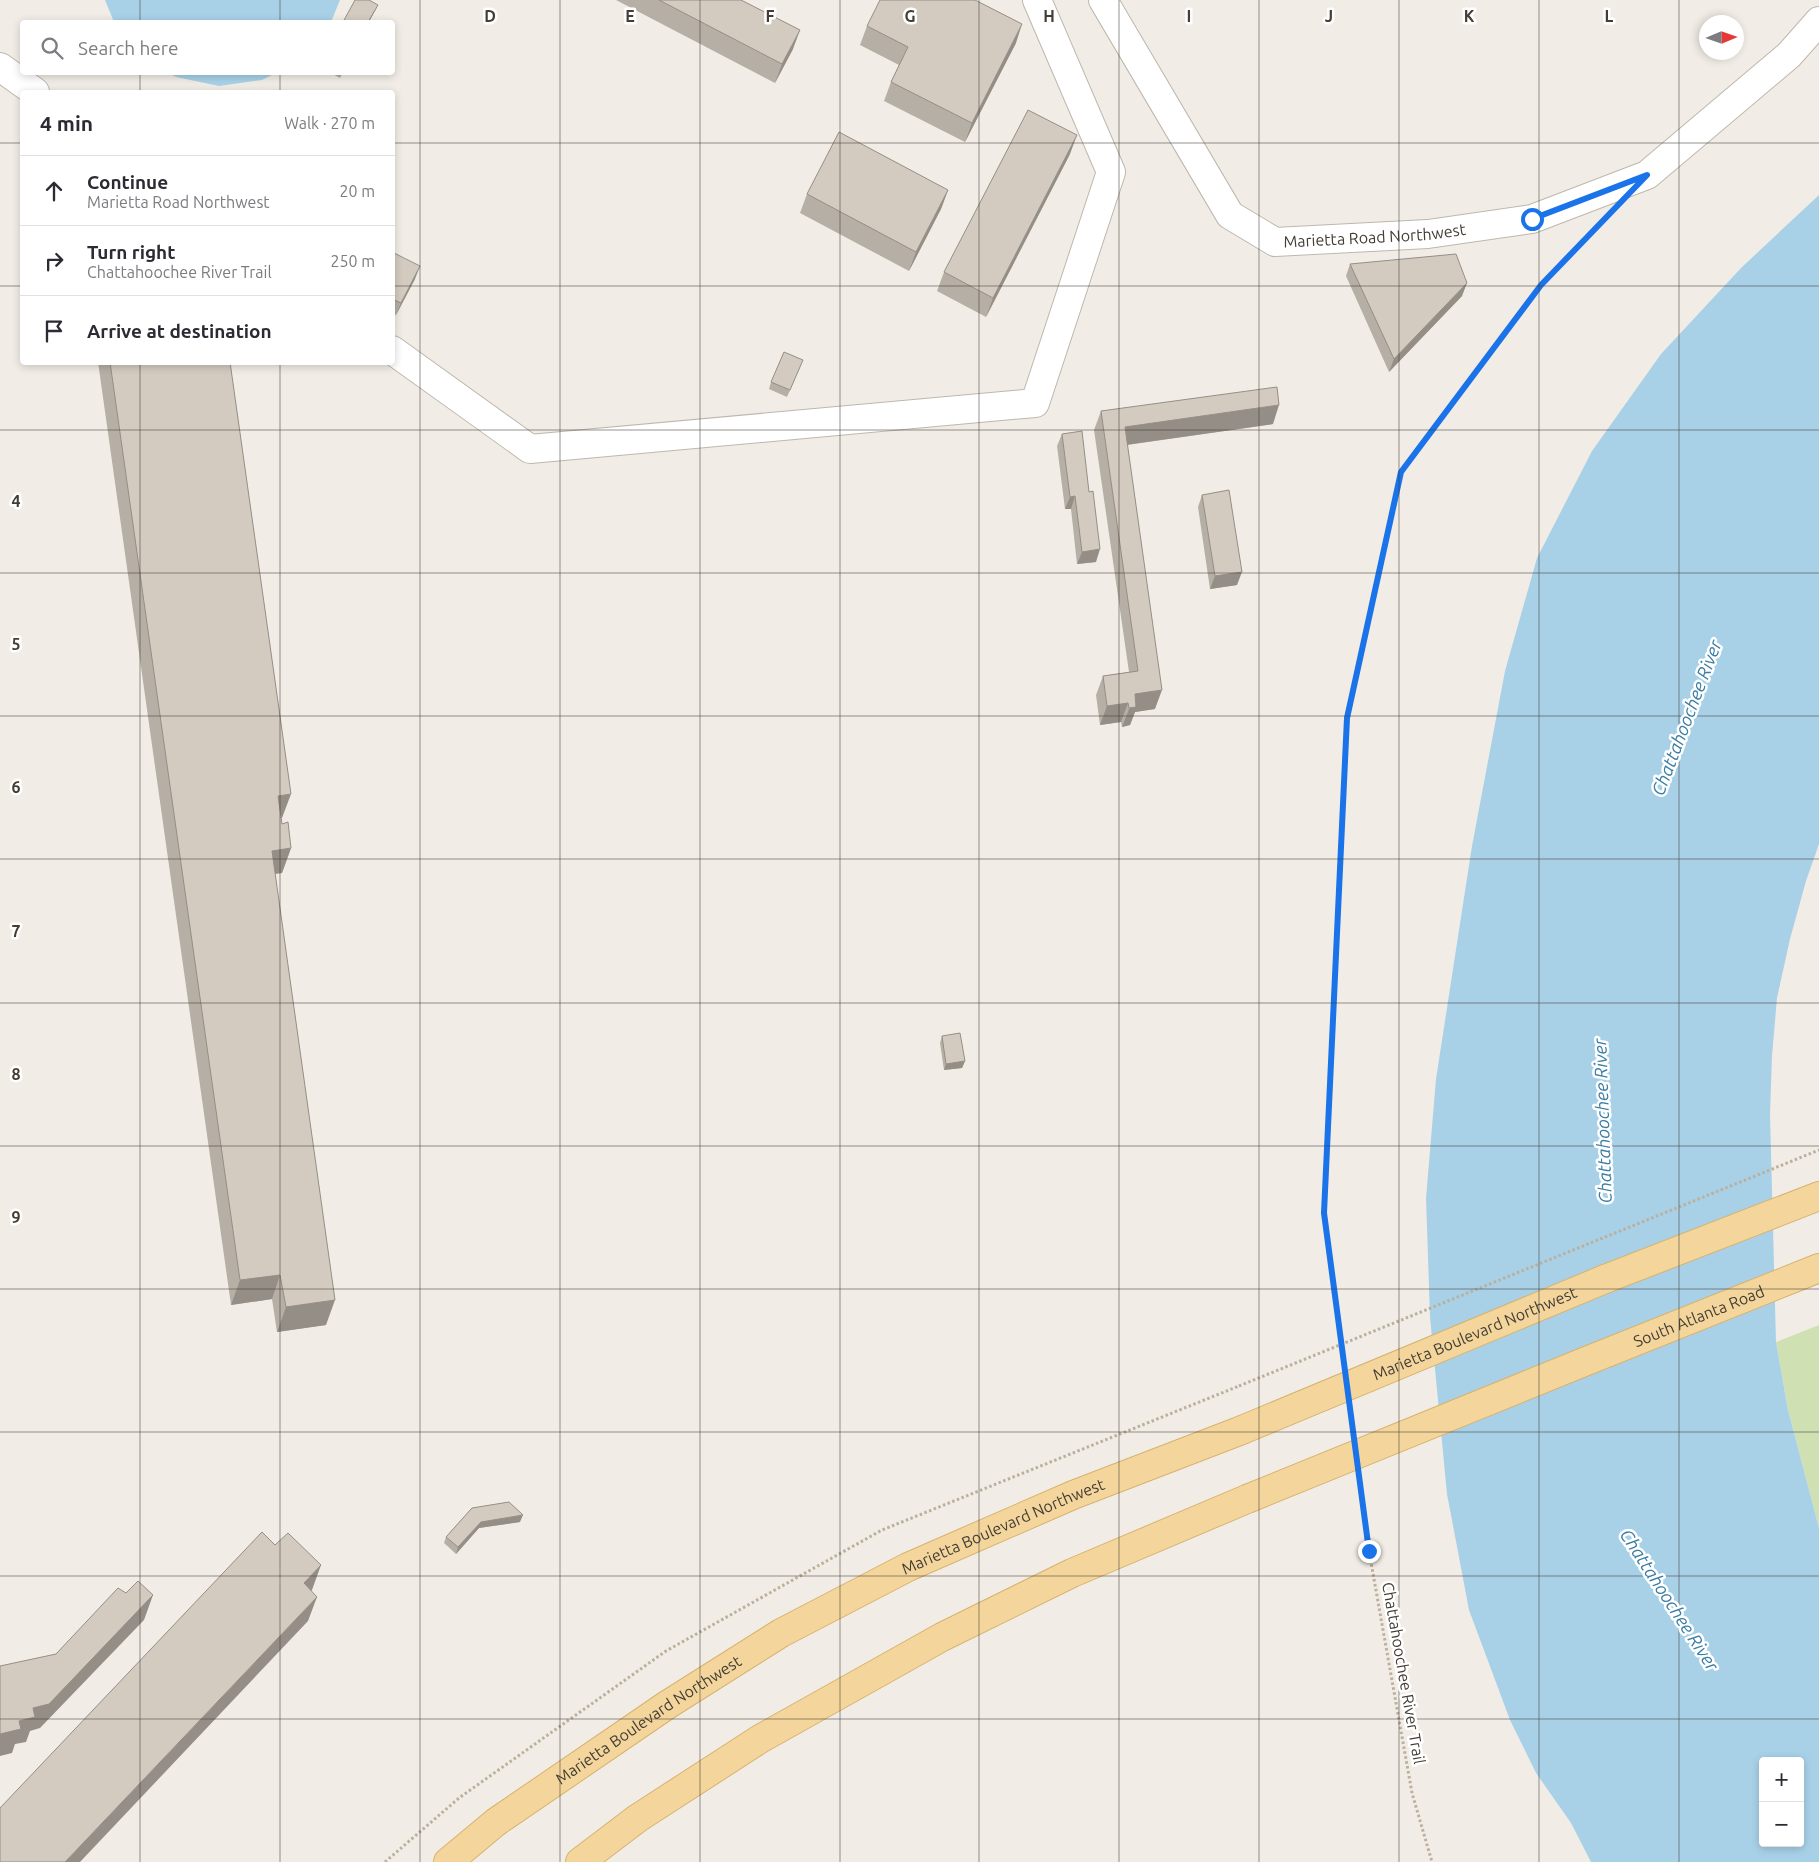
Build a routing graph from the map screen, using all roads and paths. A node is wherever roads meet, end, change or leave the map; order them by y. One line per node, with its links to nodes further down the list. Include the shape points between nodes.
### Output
1 (1037, 0): 7 (street, via 1111,172 1035,403 530,449)
2 (1104, 0): 3 (street, Marietta Road Northwest, via 1230,215 1275,242 1428,234 1532,219 1647,175 1789,55)
3 (1819, 21)
4 (0, 67): 5 (street)
5 (33, 90)
6 (1594, 230): 11 (path, via 1541,285 1401,472 1347,718 1324,1213)
7 (395, 352)
8 (1819, 1150): 12 (path, bridge)
9 (1819, 1196): 14 (main road, Marietta Boulevard Northwest, bridge, via 1606,1279 1242,1430 1073,1495 908,1567 780,1633 667,1705 496,1822)
10 (1819, 1268): 15 (main road, South Atlanta Road, bridge, via 1247,1499 1072,1574 942,1637 760,1739 638,1818)
11 (1343, 1358)
12 (1239, 1386)
13 (1360, 1484): 16 (path, Chattahoochee River Trail, via 1412,1793)
14 (448, 1862)
15 (580, 1862)
16 (1432, 1862)

